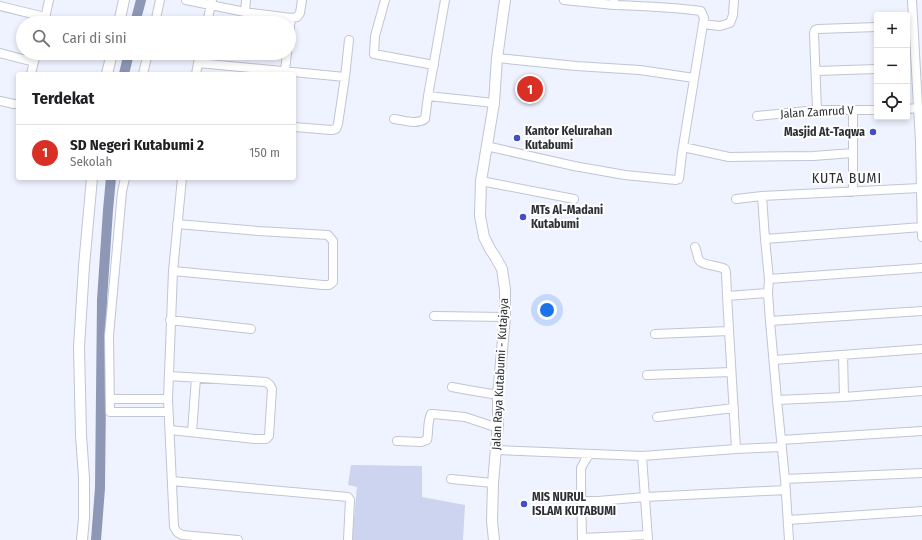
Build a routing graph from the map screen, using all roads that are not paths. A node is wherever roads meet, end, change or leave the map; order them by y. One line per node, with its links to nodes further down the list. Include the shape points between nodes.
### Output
1 (49, 0): 18 (street)
2 (124, 0): 19 (street)
3 (160, 0): 20 (street)
4 (186, 0): 14 (street)
5 (246, 0): 16 (street)
6 (302, 0): 23 (street, via 300,13)
7 (385, 0): 38 (street, via 375,36 374,54)
8 (445, 0): 38 (street)
9 (503, 0): 30 (street, Jalan Raya Kutabumi - Kutajaya)
10 (564, 0): 13 (street)
11 (734, 0): 24 (street, via 730,23 720,26)
12 (912, 0): 25 (street)
13 (614, 2): 24 (street, via 701,11)
14 (211, 3): 16 (street); 21 (street)
15 (0, 6): 17 (street)
16 (245, 12): 22 (street)
17 (31, 16)
18 (45, 16)
19 (121, 16)
20 (157, 16)
21 (208, 16)
22 (276, 16)
23 (296, 17)
24 (703, 24): 50 (street)
25 (910, 26): 39 (street)
26 (874, 27): 42 (street, via 815,30)
27 (349, 40): 49 (street)
28 (0, 53): 29 (street)
29 (16, 57)
30 (497, 58): 50 (street, via 640,70); 53 (street, Jalan Raya Kutabumi - Kutajaya)
31 (26, 60): 36 (street)
32 (110, 60): 44 (street)
33 (146, 60): 45 (street)
34 (199, 60): 37 (street)
35 (286, 60): 41 (street)
36 (34, 62): 43 (street)
37 (198, 63): 41 (street); 46 (street)
38 (434, 65): 51 (street)
39 (911, 68): 55 (street)
40 (874, 69): 42 (street)
41 (285, 71): 47 (street)
42 (816, 71): 57 (street)
43 (32, 72)
44 (107, 72)
45 (143, 72)
46 (196, 72)
47 (295, 72)
48 (296, 72): 49 (street)
49 (345, 77): 62 (street, via 336,129)
50 (694, 78): 64 (street)
51 (428, 96): 53 (street); 61 (street, via 425,119 421,122)
52 (0, 101): 54 (street)
53 (494, 103): 63 (street, Jalan Raya Kutabumi - Kutajaya)
54 (16, 104)
55 (918, 108): 56 (street); 66 (street)
56 (910, 109)
57 (817, 110): 58 (street, Jalan Zamrud V); 60 (street, Jalan Zamrud V)
58 (852, 110): 59 (street, Jalan Zamrud V); 65 (street)
59 (874, 110)
60 (757, 116)
61 (394, 119)
62 (296, 127)
63 (486, 146): 64 (street, via 574,166 676,180 680,178); 70 (street, Jalan Raya Kutabumi - Kutajaya)
64 (683, 147): 65 (street, via 729,157)
65 (853, 153): 72 (street)
66 (921, 155): 71 (street)
67 (92, 180): 134 (street, via 79,347 84,478)
68 (125, 180): 105 (street, via 109,336)
69 (182, 180): 76 (street)
70 (481, 181): 74 (street); 88 (street, Jalan Raya Kutabumi - Kutajaya, via 480,216 484,237 502,269)
71 (920, 188): 72 (street); 77 (street)
72 (853, 192): 73 (street)
73 (762, 196): 75 (street); 79 (street)
74 (574, 199)
75 (736, 199)
76 (177, 224): 82 (street); 82 (street, via 328,235 333,241 332,282 323,285)
77 (922, 228): 78 (street); 79 (street)
78 (922, 237)
79 (765, 239): 83 (street)
80 (696, 247): 85 (street, via 701,262 725,269)
81 (922, 268): 83 (street)
82 (172, 271): 89 (street)
83 (769, 279): 84 (street)
84 (768, 293): 85 (street); 90 (street)
85 (727, 296): 92 (street)
86 (922, 311): 90 (street)
87 (434, 316): 88 (street)
88 (505, 318): 103 (street, Jalan Raya Kutabumi - Kutajaya)
89 (170, 320): 91 (street); 99 (street)
90 (770, 321): 96 (street)
91 (251, 329)
92 (729, 331): 93 (street); 97 (street)
93 (655, 334)
94 (922, 349): 95 (street)
95 (843, 355): 96 (street); 104 (street)
96 (774, 360): 107 (street)
97 (731, 372): 98 (street); 108 (street)
98 (647, 375)
99 (169, 376): 100 (street); 106 (street)
100 (196, 378): 114 (street); 114 (street, via 266,382 270,385 272,389 269,436 266,439 255,439)
101 (452, 387): 103 (street)
102 (922, 391): 104 (street)
103 (498, 395): 111 (street, Jalan Raya Kutabumi - Kutajaya)
104 (844, 397): 107 (street)
105 (110, 399): 106 (street); 109 (street, via 110,412)
106 (168, 399): 109 (street)
107 (777, 400): 116 (street)
108 (734, 408): 110 (street); 117 (street)
109 (168, 412): 112 (street)
110 (656, 417)
111 (498, 428): 115 (street, via 465,417 431,414 427,440); 118 (street, Jalan Raya Kutabumi - Kutajaya)
112 (170, 430): 114 (street); 124 (street)
113 (922, 431): 116 (street)
114 (192, 432)
115 (397, 441)
116 (781, 444): 117 (street); 123 (street)
117 (736, 449): 120 (street)
118 (496, 450): 119 (street); 125 (street, Jalan Raya Kutabumi - Kutajaya)
119 (590, 454): 120 (street); 128 (street, via 582,468)
120 (642, 456): 127 (street)
121 (922, 473): 123 (street)
122 (451, 479): 125 (street)
123 (786, 479): 126 (street)
124 (172, 481): 132 (street, via 174,527 177,532); 136 (street, via 348,497)
125 (493, 483): 137 (street, Jalan Raya Kutabumi - Kutajaya)
126 (786, 490): 127 (street); 130 (street)
127 (645, 497): 128 (street); 131 (street)
128 (581, 501): 133 (street)
129 (922, 511): 130 (street)
130 (788, 520): 138 (street)
131 (648, 538): 133 (street)
132 (212, 539): 135 (street)
133 (582, 539)
134 (82, 540)
135 (238, 540)
136 (348, 540)
137 (494, 540)
138 (789, 540)

